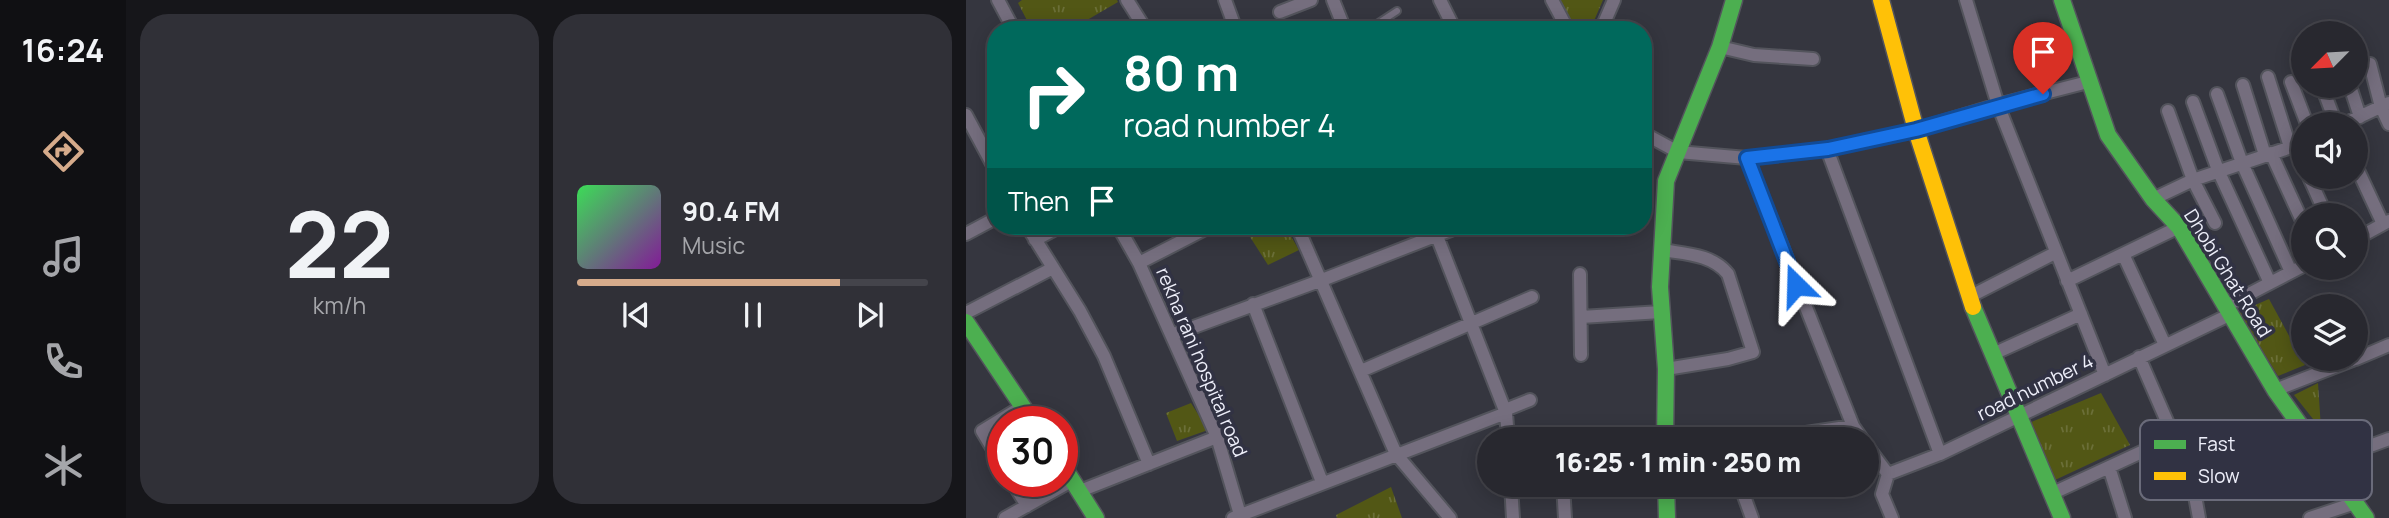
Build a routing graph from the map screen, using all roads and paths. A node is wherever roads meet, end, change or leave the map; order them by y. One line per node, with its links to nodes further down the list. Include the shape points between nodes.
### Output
1 (998, 0): 15 (street)
2 (1127, 0): 16 (street)
3 (1225, 0): 17 (street)
4 (1311, 0): 14 (street)
5 (1333, 0): 18 (street)
6 (1440, 0): 20 (street)
7 (1552, 0): 21 (street)
8 (1614, 0): 22 (street)
9 (1734, 0): 23 (main road)
10 (1881, 0): 37 (main road)
11 (1966, 0): 31 (street)
12 (2062, 0): 27 (main road, Dhobi Ghat Road)
13 (1397, 11): 19 (lane)
14 (1280, 12)
15 (1009, 21)
16 (1140, 21)
17 (1232, 21)
18 (1341, 21)
19 (1382, 21)
20 (1450, 21)
21 (1563, 21)
22 (1605, 21)
23 (1720, 47): 24 (street, via 1754,55); 42 (main road)
24 (1813, 59)
25 (2370, 64): 32 (street)
26 (2268, 77): 38 (street)
27 (2088, 82): 31 (street); 50 (main road, Dhobi Ghat Road, via 2108,135)
28 (2243, 85): 44 (street)
29 (2217, 94): 46 (street)
30 (2193, 102): 47 (street)
31 (1998, 105): 37 (street); 67 (street)
32 (2385, 105): 34 (street); 36 (street)
33 (2168, 111): 48 (street)
34 (2368, 113)
35 (966, 115): 43 (street)
36 (2389, 124)
37 (1916, 130): 41 (street); 78 (main road)
38 (2291, 133)
39 (1652, 138): 42 (street)
40 (2291, 147): 44 (street)
41 (1828, 149): 45 (street); 115 (street)
42 (1678, 152): 45 (street); 66 (main road, via 1666,181)
43 (987, 154)
44 (2268, 154): 46 (street); 51 (street)
45 (1747, 158): 106 (street)
46 (2242, 163): 47 (street); 69 (street)
47 (2218, 170): 48 (street); 76 (street)
48 (2193, 180): 50 (street); 53 (street)
49 (2368, 189): 54 (street)
50 (2153, 200): 55 (main road, Dhobi Ghat Road)
51 (2293, 203)
52 (987, 223): 57 (street)
53 (2215, 223)
54 (2386, 223): 56 (street)
55 (2179, 227): 68 (street); 80 (main road, Dhobi Ghat Road)
56 (2368, 233)
57 (966, 234)
58 (1032, 235): 65 (street)
59 (1044, 235): 65 (street)
60 (1123, 235): 70 (street, rekha rani hospital road)
61 (1193, 235): 70 (street)
62 (1301, 235): 74 (street)
63 (1426, 235): 74 (street)
64 (1437, 235): 86 (street)
65 (1035, 240): 71 (street)
66 (1662, 250): 81 (main road); 95 (street, via 1721,265 1753,352)
67 (2055, 253): 75 (street); 78 (street)
68 (2123, 254): 75 (street); 89 (street)
69 (2291, 257)
70 (1139, 263): 87 (street, rekha rani hospital road)
71 (1053, 268): 82 (street); 117 (street, via 1104,356)
72 (2291, 272): 76 (street, road number 4)
73 (1580, 274): 84 (street)
74 (1322, 280): 79 (street); 96 (street)
75 (2067, 281): 83 (street)
76 (2270, 283): 80 (street, road number 4)
77 (1532, 297): 86 (street)
78 (1969, 297): 91 (main road)
79 (1253, 304): 87 (street); 120 (street)
80 (2227, 311): 89 (street, road number 4); 99 (main road, Dhobi Ghat Road)
81 (1661, 312): 84 (street); 95 (main road)
82 (966, 313)
83 (2081, 314): 91 (street); 98 (street)
84 (1581, 317): 93 (street)
85 (966, 322): 88 (main road)
86 (1470, 324): 96 (street); 102 (street)
87 (1172, 335): 110 (street, rekha rani hospital road)
88 (971, 341): 101 (main road)
89 (2165, 345): 94 (street, road number 4)
90 (2389, 345): 92 (street)
91 (1993, 354): 103 (main road)
92 (2368, 354)
93 (1581, 355)
94 (2139, 358): 98 (street, road number 4); 104 (street)
95 (1665, 369): 108 (main road)
96 (1362, 371): 114 (street)
97 (2324, 371): 99 (street)
98 (2105, 375): 103 (street, road number 4)
99 (2275, 390): 105 (main road, Dhobi Ghat Road)
100 (1530, 400): 102 (street)
101 (1023, 406)
102 (1505, 411): 107 (street); 114 (street)
103 (2021, 415): 115 (street, road number 4); 123 (main road)
104 (2166, 420)
105 (2298, 420)
106 (1853, 426): 109 (street)
107 (1506, 427)
108 (1665, 427)
109 (1848, 427)
110 (1217, 437): 117 (street); 135 (street, rekha rani hospital road)
111 (2389, 439): 112 (street)
112 (2372, 445)
113 (2140, 453): 118 (street)
114 (1396, 454): 120 (street); 138 (street)
115 (1940, 454): 119 (street, road number 4)
116 (1879, 462): 119 (street)
117 (1149, 464): 121 (street)
118 (2109, 467): 123 (street); 144 (street)
119 (1888, 474): 143 (street, via 1882,494)
120 (1322, 482): 135 (street)
121 (1078, 486)
122 (1078, 488): 137 (main road)
123 (2053, 493): 134 (main road)
124 (1022, 497): 133 (street)
125 (1050, 497): 133 (street)
126 (1511, 497): 139 (street)
127 (1564, 497): 140 (street)
128 (1666, 497): 141 (main road)
129 (1744, 497): 142 (street)
130 (2196, 500): 145 (street)
131 (2353, 500): 132 (main road, Dhobi Ghat Road)
132 (2355, 503): 146 (street); 147 (main road, Dhobi Ghat Road)
133 (1027, 506): 136 (street)
134 (2057, 516)
135 (1238, 517)
136 (1005, 518)
137 (1096, 518)
138 (1450, 518)
139 (1513, 518)
140 (1565, 518)
141 (1667, 518)
142 (1752, 518)
143 (1892, 518)
144 (2125, 518)
145 (2199, 518)
146 (2311, 518)
147 (2366, 518)

